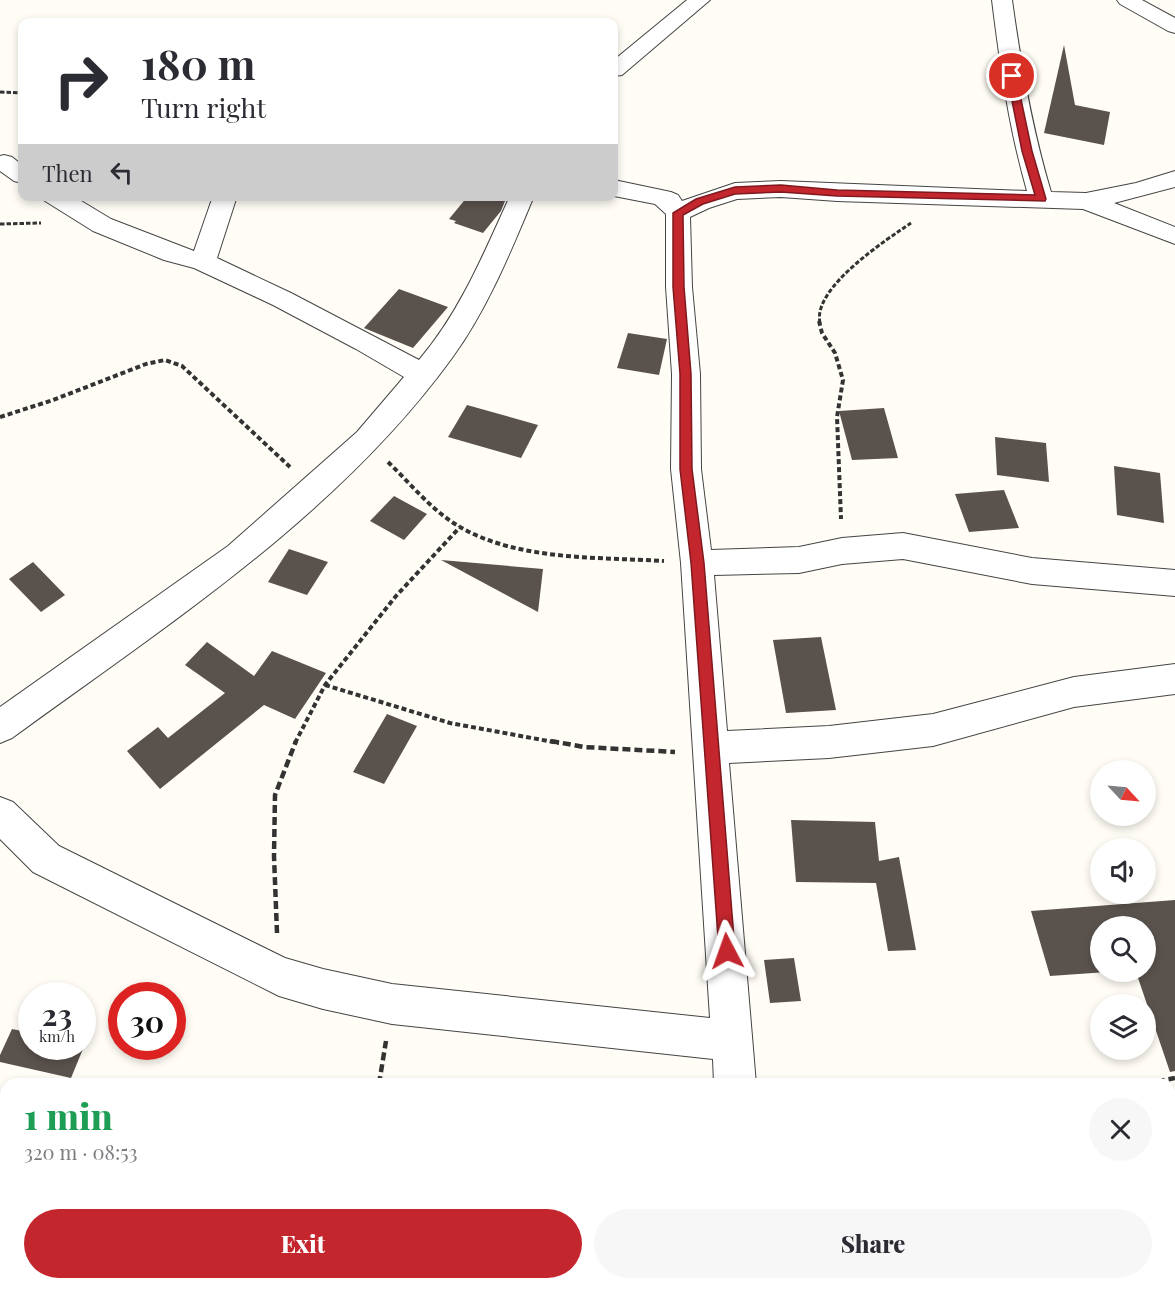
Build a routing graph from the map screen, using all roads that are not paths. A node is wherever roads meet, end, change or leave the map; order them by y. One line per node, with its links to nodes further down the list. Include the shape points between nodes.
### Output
1 (700, 0): 5 (street)
2 (1002, 0): 8 (street, via 1012,76)
3 (1127, 0): 4 (street)
4 (1175, 27)
5 (618, 67)
6 (1175, 179): 12 (street)
7 (618, 189): 13 (street, via 662,198)
8 (1041, 199): 12 (street); 13 (street, via 781,189 735,191)
9 (62, 201): 15 (street, via 102,225)
10 (223, 201): 15 (street)
11 (520, 201): 16 (street, via 488,274 443,350)
12 (1086, 201): 14 (street)
13 (678, 213): 17 (street, via 686,469)
14 (1175, 236)
15 (203, 262): 16 (street, via 366,342)
16 (421, 374): 20 (street, via 367,440 239,555)
17 (697, 563): 18 (street, via 799,560 842,550 903,546 1032,570); 21 (street)
18 (1175, 583)
19 (1175, 680): 21 (street, via 1074,692 933,730 828,742)
20 (0, 728)
21 (712, 748): 23 (street)
22 (0, 814): 23 (street, via 46,859 279,976 392,1004)
23 (733, 1041): 24 (street)
24 (735, 1078)

